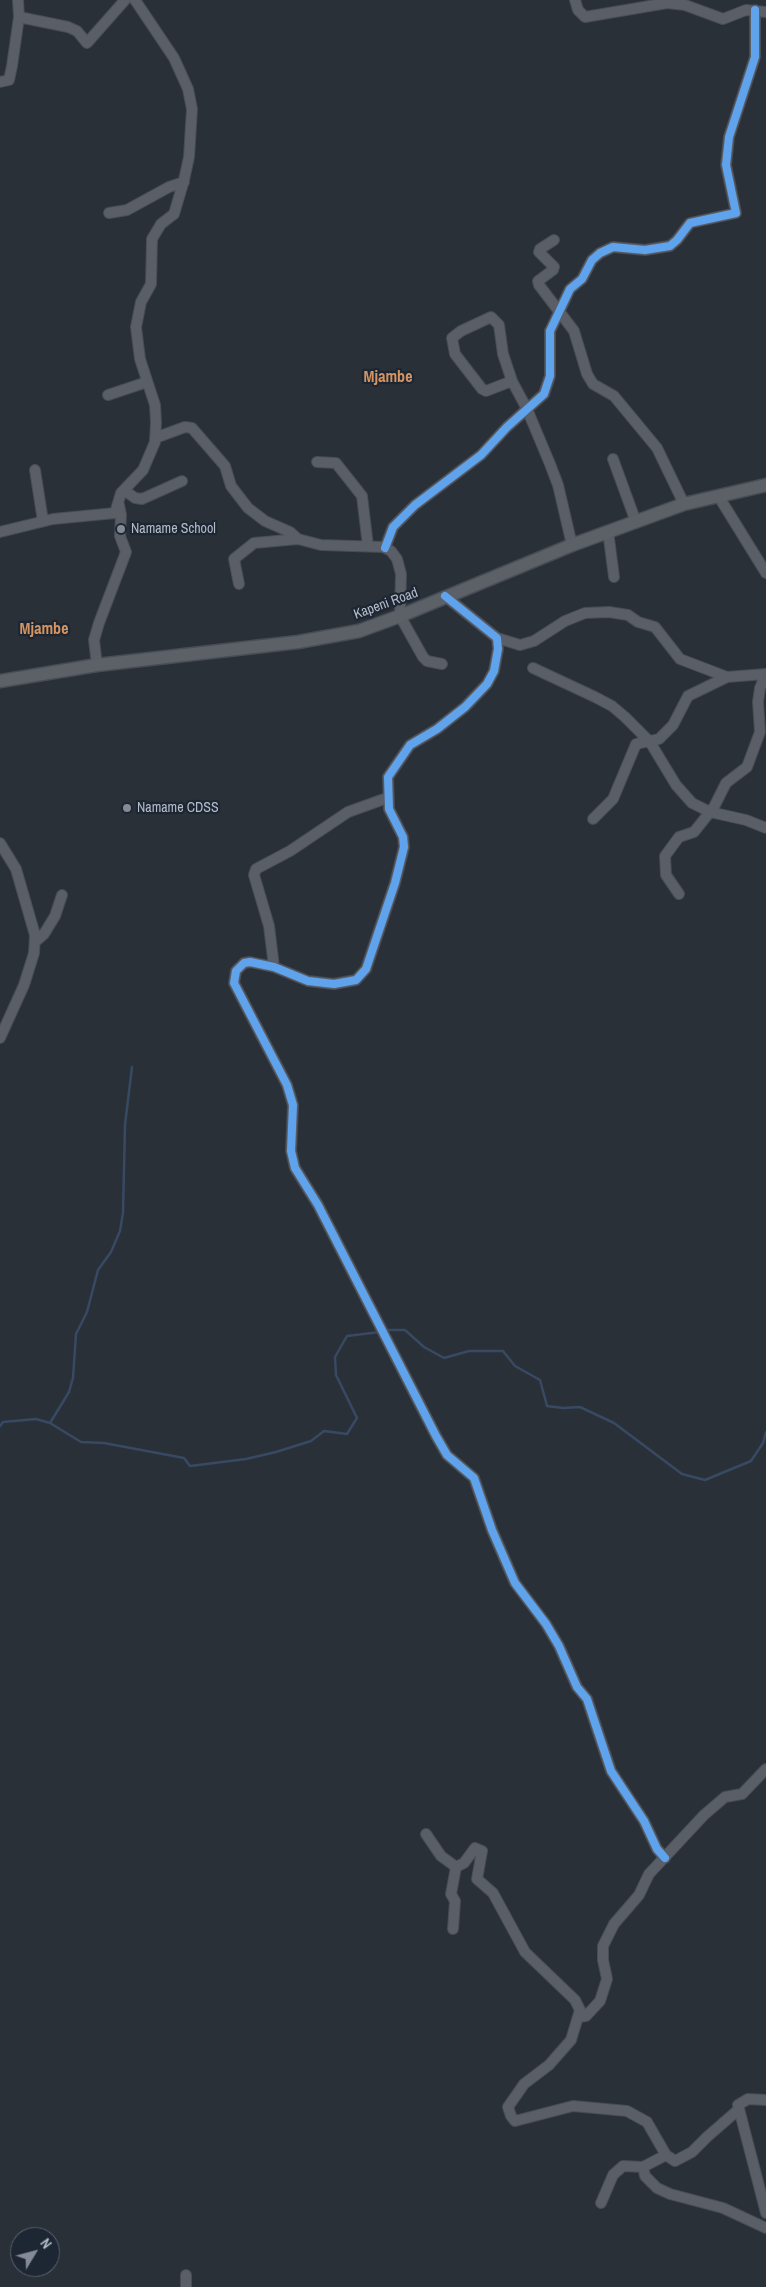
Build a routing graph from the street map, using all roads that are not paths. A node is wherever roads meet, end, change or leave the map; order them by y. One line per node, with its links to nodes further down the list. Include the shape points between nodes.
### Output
1 (18, 0): 7 (street)
2 (126, 0): 7 (street, via 87,43 77,31 68,27)
3 (135, 0): 9 (street, via 174,58 188,89 192,123)
4 (575, 0): 5 (street, via 585,17 667,3 685,5 724,20 742,11)
5 (755, 10): 6 (street); 12 (street, via 755,57 729,138 726,165 736,213 690,223 670,246 645,250 614,247 600,253 592,260 582,279 570,289)
6 (766, 12)
7 (19, 17): 8 (street, via 9,80)
8 (0, 82)
9 (184, 182): 10 (street, via 127,210); 14 (street, via 174,214 161,224 152,239 151,284 141,302 136,333)
10 (109, 213)
11 (554, 240): 12 (street, via 540,248 539,252 554,267 538,281)
12 (559, 311): 16 (street, via 550,334 550,382 540,400); 26 (street, via 574,331 593,384 614,396 657,448)
13 (512, 381): 13 (street, via 503,354 499,325 491,317 452,338 455,354 482,390); 16 (street)
14 (147, 382): 15 (street); 17 (street, via 154,405)
15 (108, 395)
16 (527, 409): 32 (street, via 558,485); 34 (street, via 474,461 415,505 391,530)
17 (155, 438): 23 (street, via 143,470); 31 (street, via 185,427 192,428 224,466 231,486 248,508 265,522 290,532)
18 (613, 459): 28 (street)
19 (317, 462): 33 (street, via 336,464 362,496)
20 (35, 470): 27 (street)
21 (182, 481): 23 (street, via 142,499)
22 (766, 485): 24 (main road, Kapeni Road)
23 (124, 490): 25 (street)
24 (719, 496): 26 (main road, Kapeni Road); 35 (street)
25 (119, 504): 27 (street, via 112,514); 41 (street, via 120,536 126,552 98,623 94,640)
26 (684, 504): 28 (main road, Kapeni Road)
27 (43, 521): 29 (street)
28 (636, 522): 30 (main road, Kapeni Road)
29 (0, 532)
30 (608, 532): 32 (main road, Kapeni Road); 36 (street)
31 (298, 540): 33 (street, via 321,545); 37 (street, via 254,543 234,559)
32 (572, 545): 38 (main road, Kapeni Road)
33 (368, 546): 34 (street)
34 (385, 548): 39 (street, via 397,559 402,574)
35 (766, 573)
36 (614, 577)
37 (239, 584)
38 (445, 596): 39 (main road, Kapeni Road); 40 (street)
39 (400, 616): 41 (main road, Kapeni Road, via 359,631 320,639); 42 (street, via 423,657)
40 (497, 638): 44 (street, via 520,646 534,642 585,613 628,615 655,628 680,659); 47 (street, via 492,677 476,697 446,723 410,744 388,777)
41 (97, 664): 45 (main road, Kapeni Road)
42 (442, 664)
43 (533, 668): 46 (street, via 612,706)
44 (727, 677): 46 (street, via 688,696 672,725 659,739); 48 (street, via 766,674 758,702 760,732 748,767 726,783)
45 (0, 681)
46 (650, 742): 48 (street, via 681,791 692,803); 49 (street, via 636,744 613,799)
47 (387, 798): 55 (street, via 348,812 256,869 254,875 269,926); 55 (street, via 388,809 403,837 404,848 364,973 350,982 323,983 308,981)
48 (710, 812): 50 (street); 52 (street, via 694,832 679,837 665,856 666,875)
49 (593, 819)
50 (766, 828)
51 (0, 842): 54 (street, via 16,869)
52 (680, 894)
53 (62, 895): 54 (street, via 55,916)
54 (35, 942): 56 (street, via 24,984)
55 (274, 966): 59 (street, via 244,963 236,971 234,983 287,1085 293,1105 291,1151 296,1168 447,1455 474,1478 515,1583 559,1646 577,1687 587,1700 611,1771)
56 (0, 1038)
57 (766, 1769): 59 (street, via 742,1794 725,1797 704,1815)
58 (426, 1834): 60 (street, via 441,1856)
59 (665, 1858): 62 (street, via 649,1874 639,1896 614,1924 603,1946 606,1979 600,2001 586,2016)
60 (456, 1867): 61 (street, via 451,1894 455,1901); 62 (street, via 464,1863 475,1848 482,1851 477,1879 493,1893 524,1952 575,2000 580,2010)
61 (453, 1929)
62 (579, 2017): 65 (street, via 572,2040 549,2065 524,2084 508,2107 511,2116 515,2121 573,2106 627,2110 647,2122)
63 (766, 2100): 64 (street, via 742,2101)
64 (738, 2110): 65 (street, via 692,2152 675,2161); 68 (street)
65 (666, 2155): 66 (street)
66 (643, 2167): 67 (street, via 623,2166 613,2175); 69 (street, via 645,2176 657,2188 705,2202)
67 (601, 2203)
68 (766, 2213)
69 (766, 2228)
70 (186, 2275): 71 (street)
71 (186, 2287)

